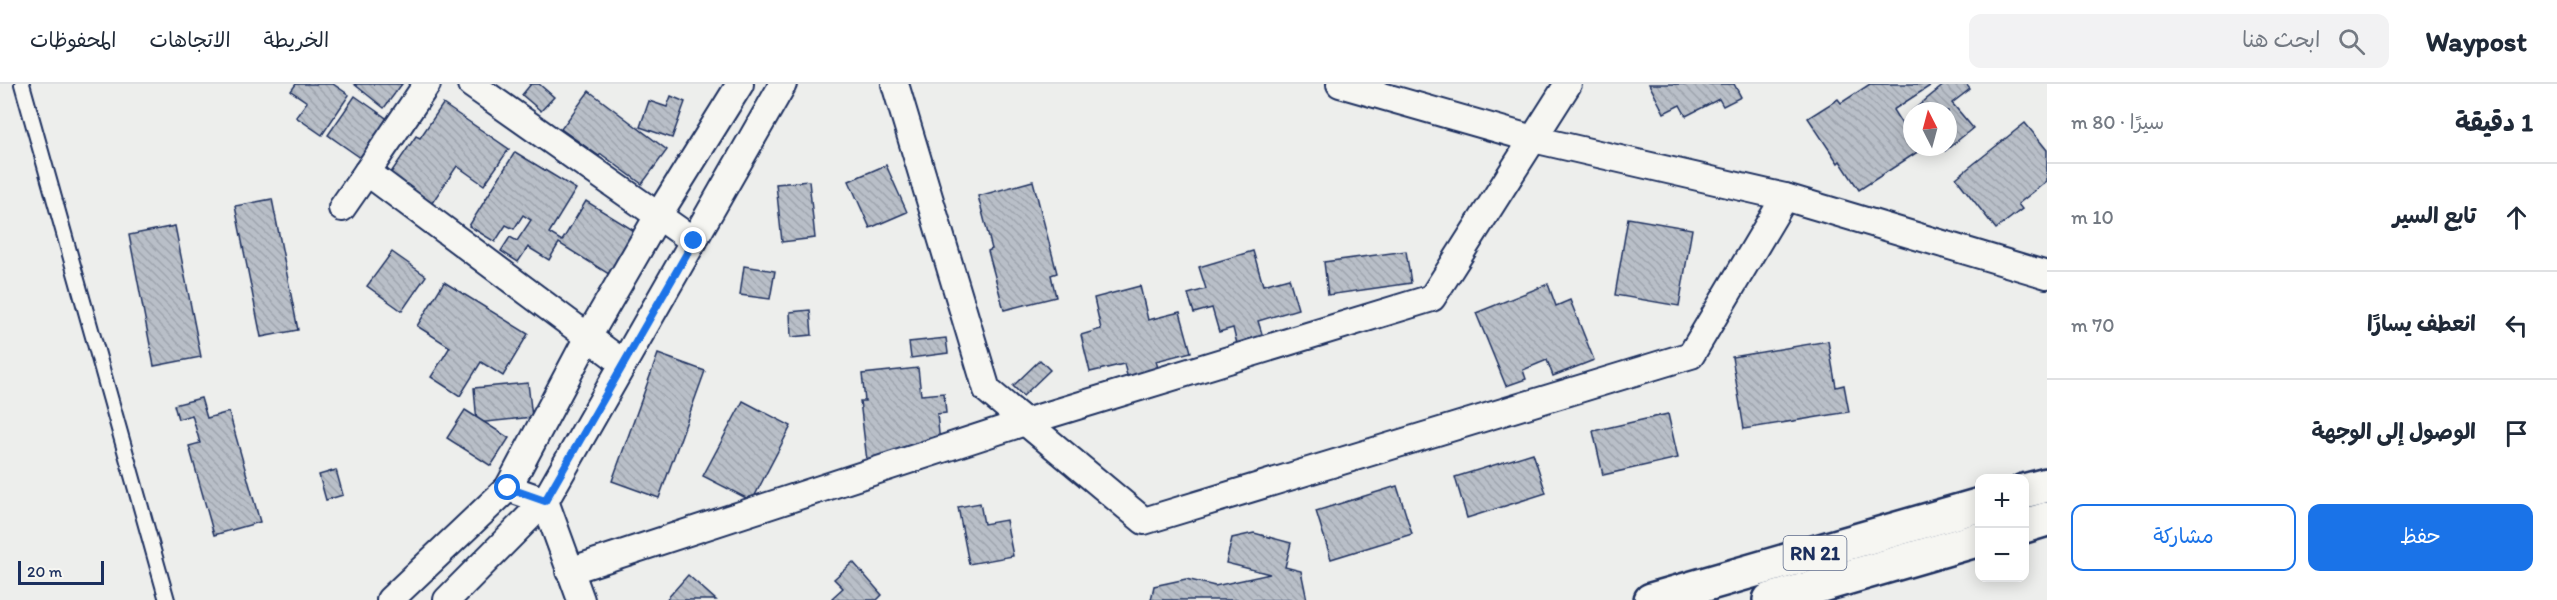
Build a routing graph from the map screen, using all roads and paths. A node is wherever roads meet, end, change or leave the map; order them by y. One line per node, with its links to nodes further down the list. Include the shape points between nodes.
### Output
1 (22, 84): 29 (lane)
2 (427, 84): 11 (street)
3 (471, 84): 14 (street)
4 (783, 84): 9 (street)
5 (895, 84): 19 (street, via 987,390)
6 (1340, 84): 10 (street)
7 (1568, 84): 10 (street)
8 (733, 87): 9 (street); 14 (street)
9 (766, 113): 15 (street)
10 (1533, 139): 12 (street); 19 (street, via 1431,298)
11 (367, 172): 13 (street); 17 (street)
12 (1785, 196): 16 (street); 19 (street, via 1691,356 1144,521)
13 (342, 208)
14 (658, 216): 15 (street); 17 (street)
15 (694, 241): 18 (street)
16 (2047, 275)
17 (588, 337): 18 (street); 21 (street)
18 (623, 363): 23 (street)
19 (1025, 422): 28 (street)
20 (2047, 484): 22 (main road)
21 (508, 488): 23 (street); 30 (street)
22 (2029, 490)
23 (545, 501): 28 (street); 31 (street)
24 (1975, 506): 33 (main road, RN 21)
25 (2047, 519): 26 (main road)
26 (2029, 525)
27 (1975, 540): 34 (main road, RN 21)
28 (569, 571): 32 (street)
29 (167, 600)
30 (390, 600)
31 (447, 600)
32 (581, 600)
33 (1650, 600)
34 (1770, 600)

